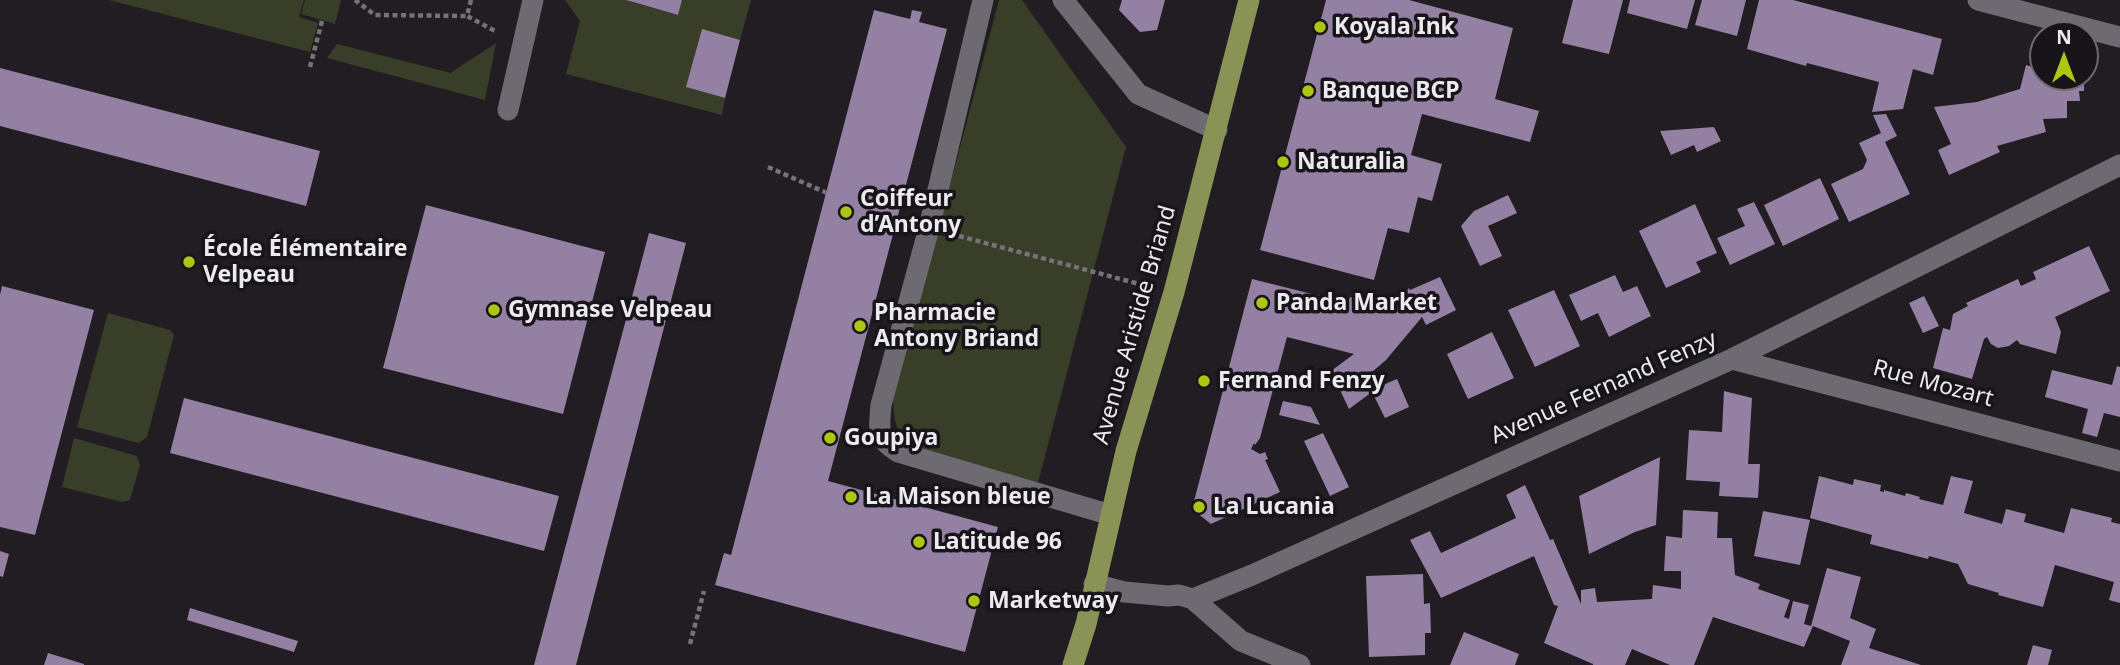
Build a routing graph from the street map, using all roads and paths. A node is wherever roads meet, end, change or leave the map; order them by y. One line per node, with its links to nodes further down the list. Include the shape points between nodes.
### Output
1 (355, 0): 8 (path, via 375,15)
2 (471, 0): 8 (path)
3 (533, 0): 11 (street)
4 (984, 0): 18 (street)
5 (1063, 0): 14 (street, via 1138,94)
6 (1249, 0): 14 (main road, Avenue Aristide Briand)
7 (1978, 0): 10 (street)
8 (467, 16): 11 (path)
9 (322, 20): 12 (path)
10 (2120, 37)
11 (522, 45): 13 (street)
12 (310, 67)
13 (508, 110)
14 (1217, 130): 19 (main road, Avenue Aristide Briand)
15 (2120, 165): 20 (street, Avenue Fernand Fenzy)
16 (768, 167): 17 (path)
17 (827, 193)
18 (929, 228): 19 (path); 22 (street, via 881,405 879,433 884,443 898,452)
19 (1174, 292): 22 (main road, Avenue Aristide Briand)
20 (1732, 359): 21 (street, Rue Mozart); 25 (street, Avenue Fernand Fenzy)
21 (2120, 461)
22 (1111, 515): 23 (main road, Avenue Aristide Briand)
23 (1094, 584): 25 (street, Avenue Fernand Fenzy); 27 (main road, Avenue Aristide Briand)
24 (704, 591): 26 (path)
25 (1193, 599): 28 (street, via 1241,641)
26 (690, 644)
27 (1073, 665)
28 (1300, 665)

